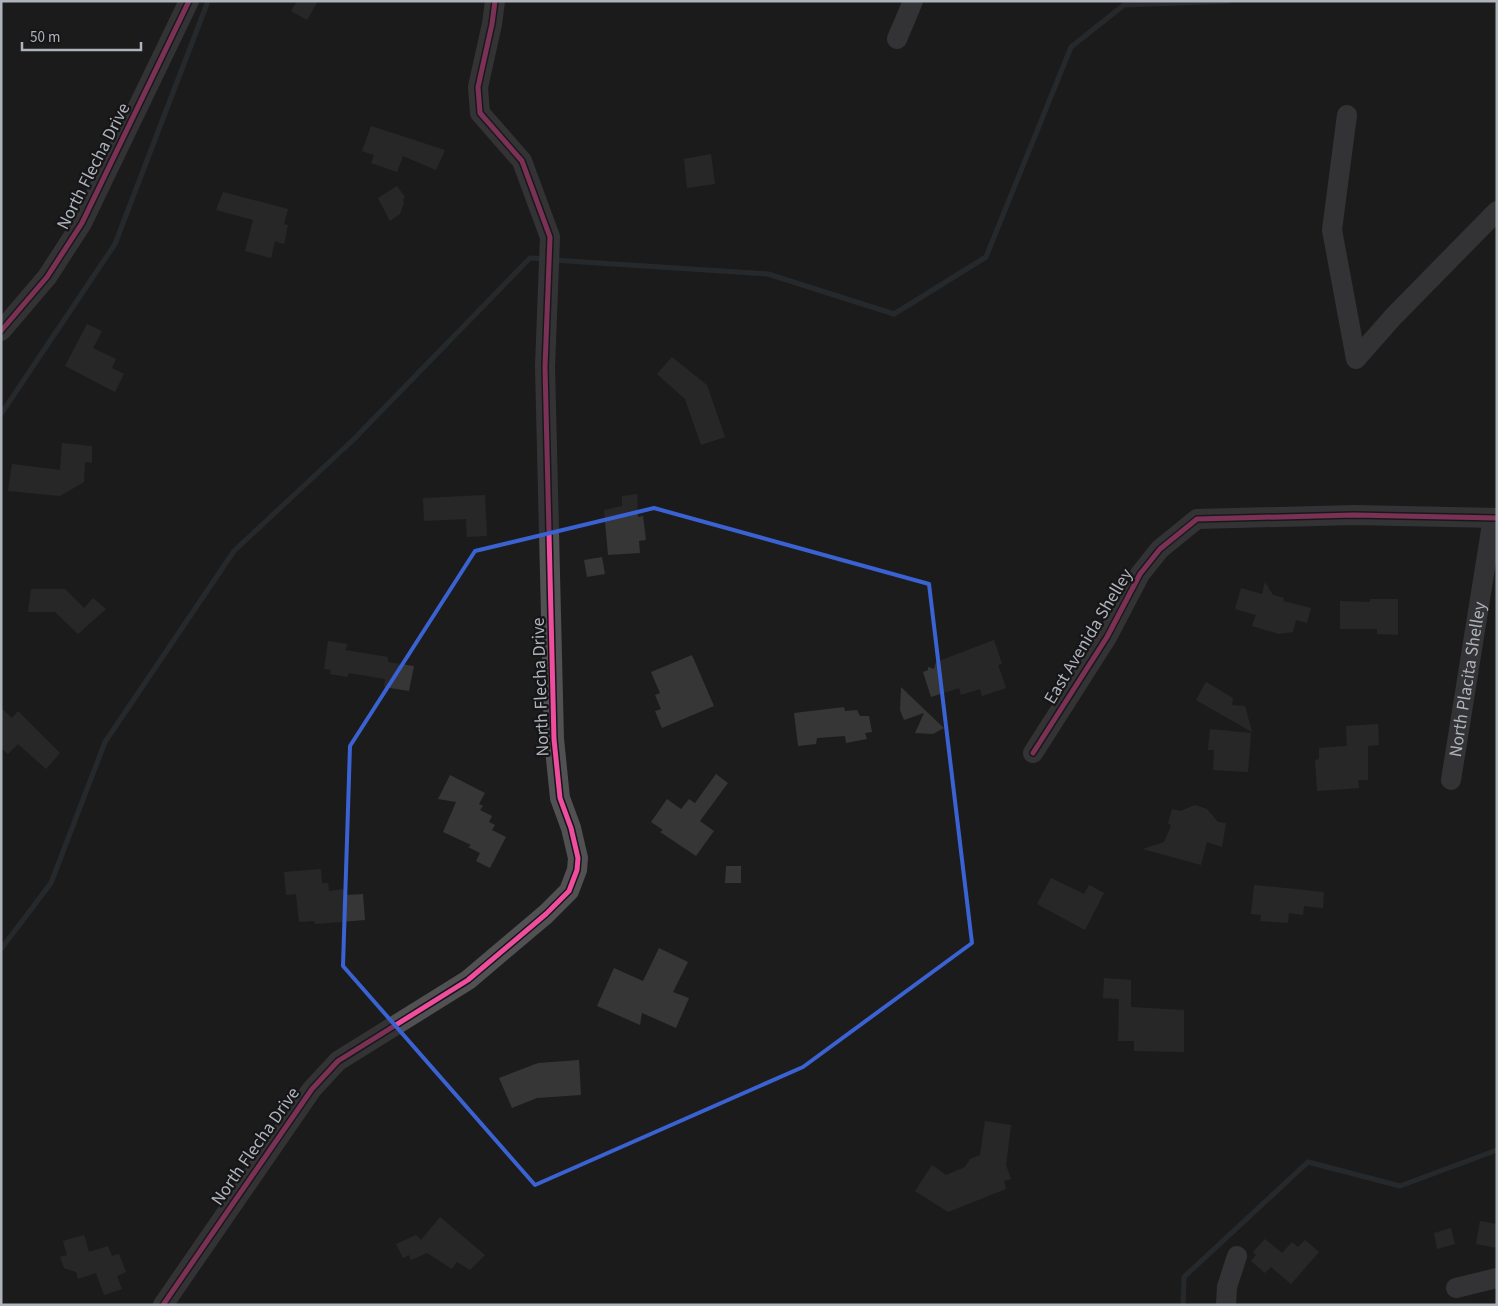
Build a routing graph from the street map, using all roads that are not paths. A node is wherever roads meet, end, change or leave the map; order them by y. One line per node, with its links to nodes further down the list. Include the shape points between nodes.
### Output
1 (189, 1): 7 (street, North Flecha Drive, via 82,223 48,277)
2 (495, 1): 14 (street, North Flecha Drive, via 478,87 480,113 522,161 550,237 545,367 554,739 558,782 575,844 577,870 569,891 474,975 338,1061 318,1082)
3 (913, 1): 4 (street)
4 (897, 39)
5 (1347, 115): 6 (street, via 1332,230 1356,359)
6 (1497, 211)
7 (4, 323)
8 (1495, 518): 9 (street, East Avenida Shelley, via 1197,519 1160,550 1140,574 1107,637); 10 (street, North Placita Shelley)
9 (1033, 753)
10 (1451, 780)
11 (1237, 1256): 15 (street, via 1227,1287)
12 (1497, 1278): 13 (street)
13 (1456, 1288)
14 (163, 1305)
15 (1226, 1305)

